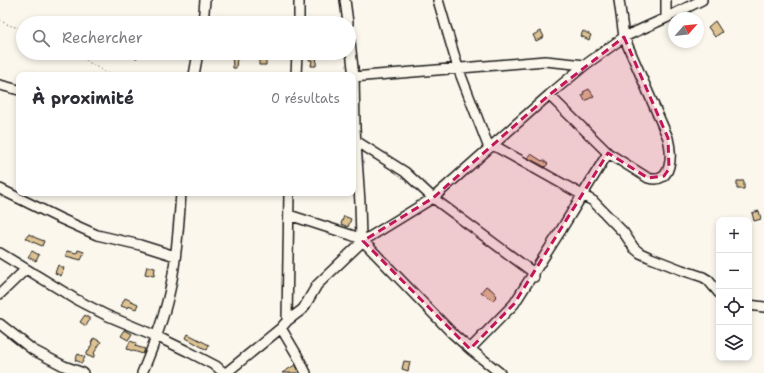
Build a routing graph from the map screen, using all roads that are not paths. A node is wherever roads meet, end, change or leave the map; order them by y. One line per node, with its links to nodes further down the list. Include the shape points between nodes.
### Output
1 (205, 0): 8 (street)
2 (299, 0): 9 (street)
3 (346, 0): 10 (street)
4 (438, 0): 17 (street)
5 (619, 0): 12 (street)
6 (666, 0): 11 (street)
7 (702, 0): 11 (street)
8 (204, 16)
9 (299, 16)
10 (347, 16)
11 (666, 18): 12 (street)
12 (624, 37): 16 (street); 27 (street, via 668,138 669,169 664,176 654,180)
13 (197, 60): 18 (street)
14 (297, 60): 19 (street)
15 (351, 60): 20 (street)
16 (585, 65): 17 (street, via 545,61); 24 (street)
17 (458, 68): 21 (street); 26 (street)
18 (195, 72)
19 (296, 72)
20 (353, 72)
21 (356, 77)
22 (0, 85): 23 (street)
23 (16, 89)
24 (549, 95): 26 (street); 27 (street)
25 (356, 141): 32 (street, via 405,172); 34 (street)
26 (491, 146): 29 (street); 32 (street)
27 (608, 153): 29 (street)
28 (0, 189): 36 (street, via 97,235)
29 (582, 194): 38 (street); 39 (street, via 604,212 640,253 703,277)
30 (181, 196): 36 (street)
31 (289, 196): 33 (street)
32 (433, 198): 34 (street); 38 (street)
33 (289, 215): 34 (street); 44 (street)
34 (362, 240): 44 (street, via 317,285 303,309); 46 (street)
35 (0, 253): 37 (street)
36 (175, 256): 45 (street, via 171,286)
37 (26, 269): 40 (street); 45 (street, via 106,315)
38 (534, 275): 46 (street, via 514,304)
39 (716, 289)
40 (0, 294)
41 (752, 305): 42 (street)
42 (764, 307)
43 (0, 324): 47 (street, via 33,350)
44 (284, 324): 49 (street); 50 (street)
45 (156, 336): 48 (street); 49 (street)
46 (470, 349): 51 (street)
47 (83, 373)
48 (142, 373)
49 (225, 373)
50 (306, 373)
51 (500, 373)

